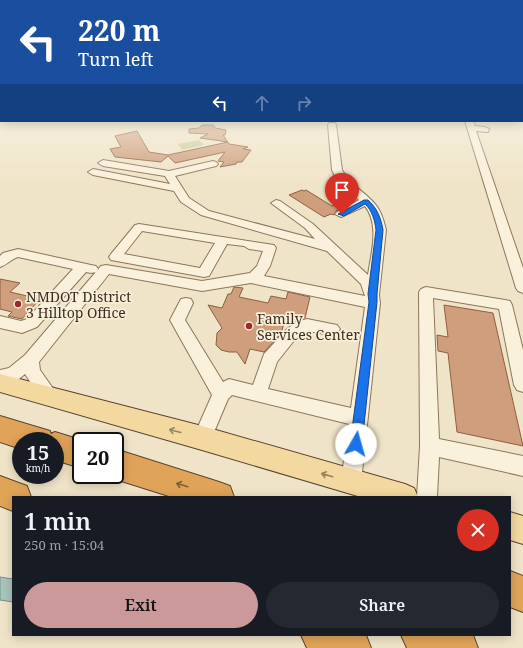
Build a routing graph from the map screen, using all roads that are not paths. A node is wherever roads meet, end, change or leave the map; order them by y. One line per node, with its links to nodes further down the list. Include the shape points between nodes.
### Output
1 (332, 124): 9 (street, via 337,170 341,178)
2 (470, 124): 3 (street); 18 (street)
3 (485, 130)
4 (103, 163): 7 (street)
5 (213, 164): 7 (street)
6 (93, 172): 8 (street)
7 (169, 174): 8 (street)
8 (177, 188): 13 (street, via 185,200 205,213)
9 (366, 201): 11 (street); 19 (street, via 376,216 380,230)
10 (276, 203): 13 (street, via 309,226)
11 (342, 214)
12 (223, 240): 12 (street, via 139,227 115,256 204,273); 17 (street, via 270,248 260,273)
13 (333, 249): 19 (street, via 367,282)
14 (2, 258): 15 (street, via 18,253)
15 (83, 267): 16 (street); 21 (street)
16 (104, 272): 17 (street, via 106,269 202,286); 23 (street)
17 (251, 278): 19 (street)
18 (523, 288)
19 (373, 298): 32 (street)
20 (186, 303): 29 (street, via 176,320)
21 (38, 316): 22 (street, via 32,323 22,327); 23 (street)
22 (0, 322)
23 (62, 322): 25 (street)
24 (332, 329): 30 (street, via 307,325 301,326 291,334 270,359)
25 (31, 360): 26 (street, via 13,374); 31 (street, via 32,372)
26 (0, 377)
27 (0, 383): 31 (main road)
28 (523, 385): 36 (street, via 505,306 426,292)
29 (221, 394): 30 (street, via 229,387); 35 (street)
30 (258, 394): 32 (street)
31 (50, 397): 35 (main road, one-way to 31)
32 (359, 418): 39 (street)
33 (0, 429): 34 (highway)
34 (12, 433)
35 (202, 438): 39 (main road, one-way to 35)
36 (430, 446): 37 (street); 44 (street)
37 (523, 466)
38 (124, 467): 42 (highway, one-way to 38)
39 (351, 482): 43 (main road)
40 (0, 491): 41 (highway)
41 (13, 496)
42 (216, 496)
43 (401, 496)
44 (428, 496)
45 (511, 526): 46 (main road)
46 (523, 530)
47 (511, 584): 48 (highway)
48 (523, 587)
49 (511, 589): 50 (highway)
50 (523, 594)
51 (322, 636): 53 (highway)
52 (423, 636): 54 (highway)
53 (352, 648)
54 (459, 648)

